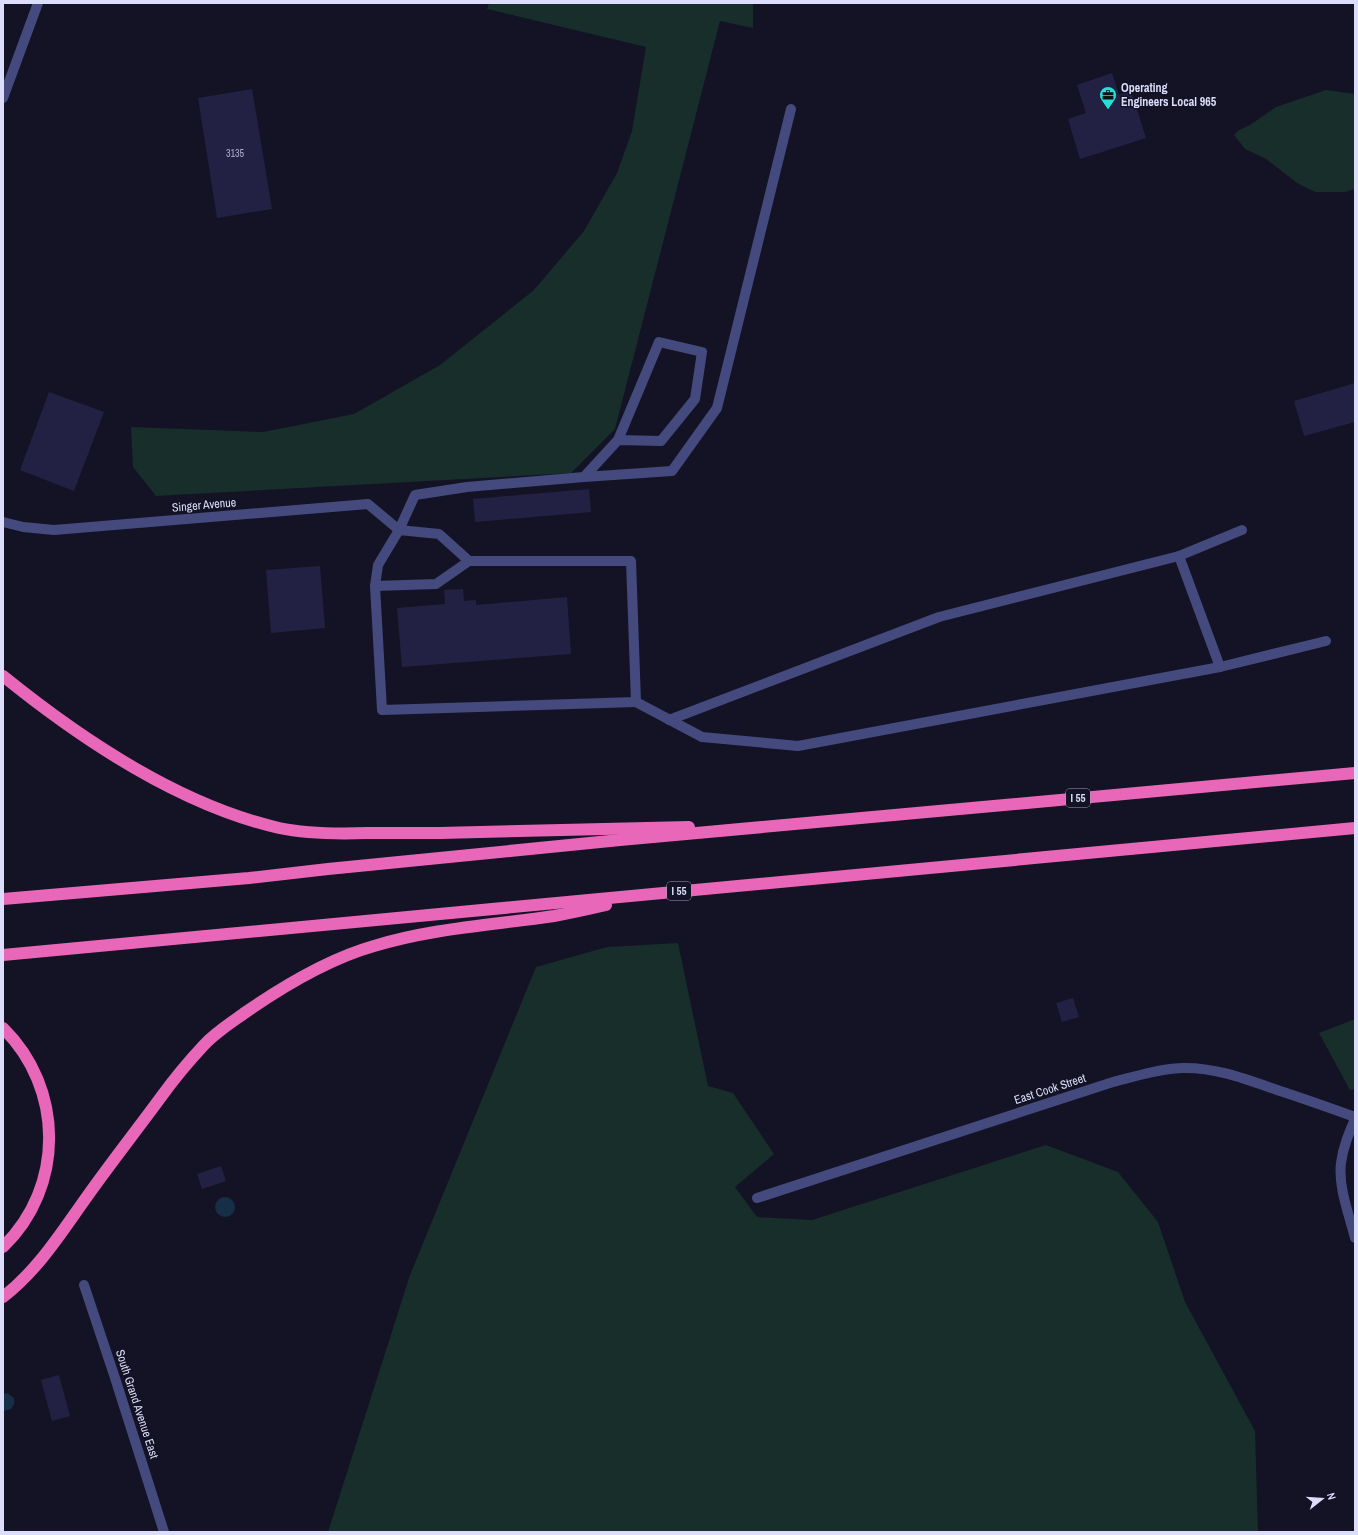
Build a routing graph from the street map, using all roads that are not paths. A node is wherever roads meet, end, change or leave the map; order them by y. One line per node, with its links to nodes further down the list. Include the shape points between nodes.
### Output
1 (38, 3): 2 (street)
2 (3, 98)
3 (791, 109): 5 (street, via 717,408 672,471)
4 (618, 440): 4 (street, via 659,342 702,352 695,399 661,441); 5 (street)
5 (584, 477): 7 (street, via 467,487 415,495)
6 (3, 522): 7 (street, Singer Avenue, via 24,528 54,530 368,504)
7 (399, 530): 10 (street, via 439,534); 11 (street, via 378,565)
8 (1242, 530): 9 (street)
9 (1179, 556): 13 (street); 16 (street, via 939,617)
10 (469, 560): 11 (street, via 436,584); 15 (street, via 631,561)
11 (375, 586): 15 (street, via 382,710)
12 (1326, 641): 13 (street)
13 (1220, 667): 16 (street, via 798,746 702,737)
14 (3, 676): 18 (highway, via 86,738 139,770 181,793 228,812 280,828 338,834)
15 (636, 702): 16 (street)
16 (669, 720)
17 (1355, 773): 18 (highway, I 55)
18 (802, 824): 21 (highway, I 55, via 328,868 249,878)
19 (1355, 828): 20 (highway, I 55)
20 (673, 892): 22 (highway, I 55); 29 (highway, via 555,915 462,927 410,937 346,955 290,984 230,1023 205,1044 174,1080 52,1246 16,1287)
21 (3, 899)
22 (3, 955)
23 (3, 1028): 27 (highway, via 30,1064 47,1107 49,1126 46,1167 40,1192 29,1214)
24 (1355, 1118): 25 (street, East Cook Street, via 1229,1074 1183,1068 1161,1070 1113,1082); 26 (street, via 1344,1148 1341,1183)
25 (756, 1198)
26 (1355, 1238)
27 (3, 1247)
28 (84, 1285): 30 (street, South Grand Avenue East)
29 (3, 1296)
30 (164, 1532)

